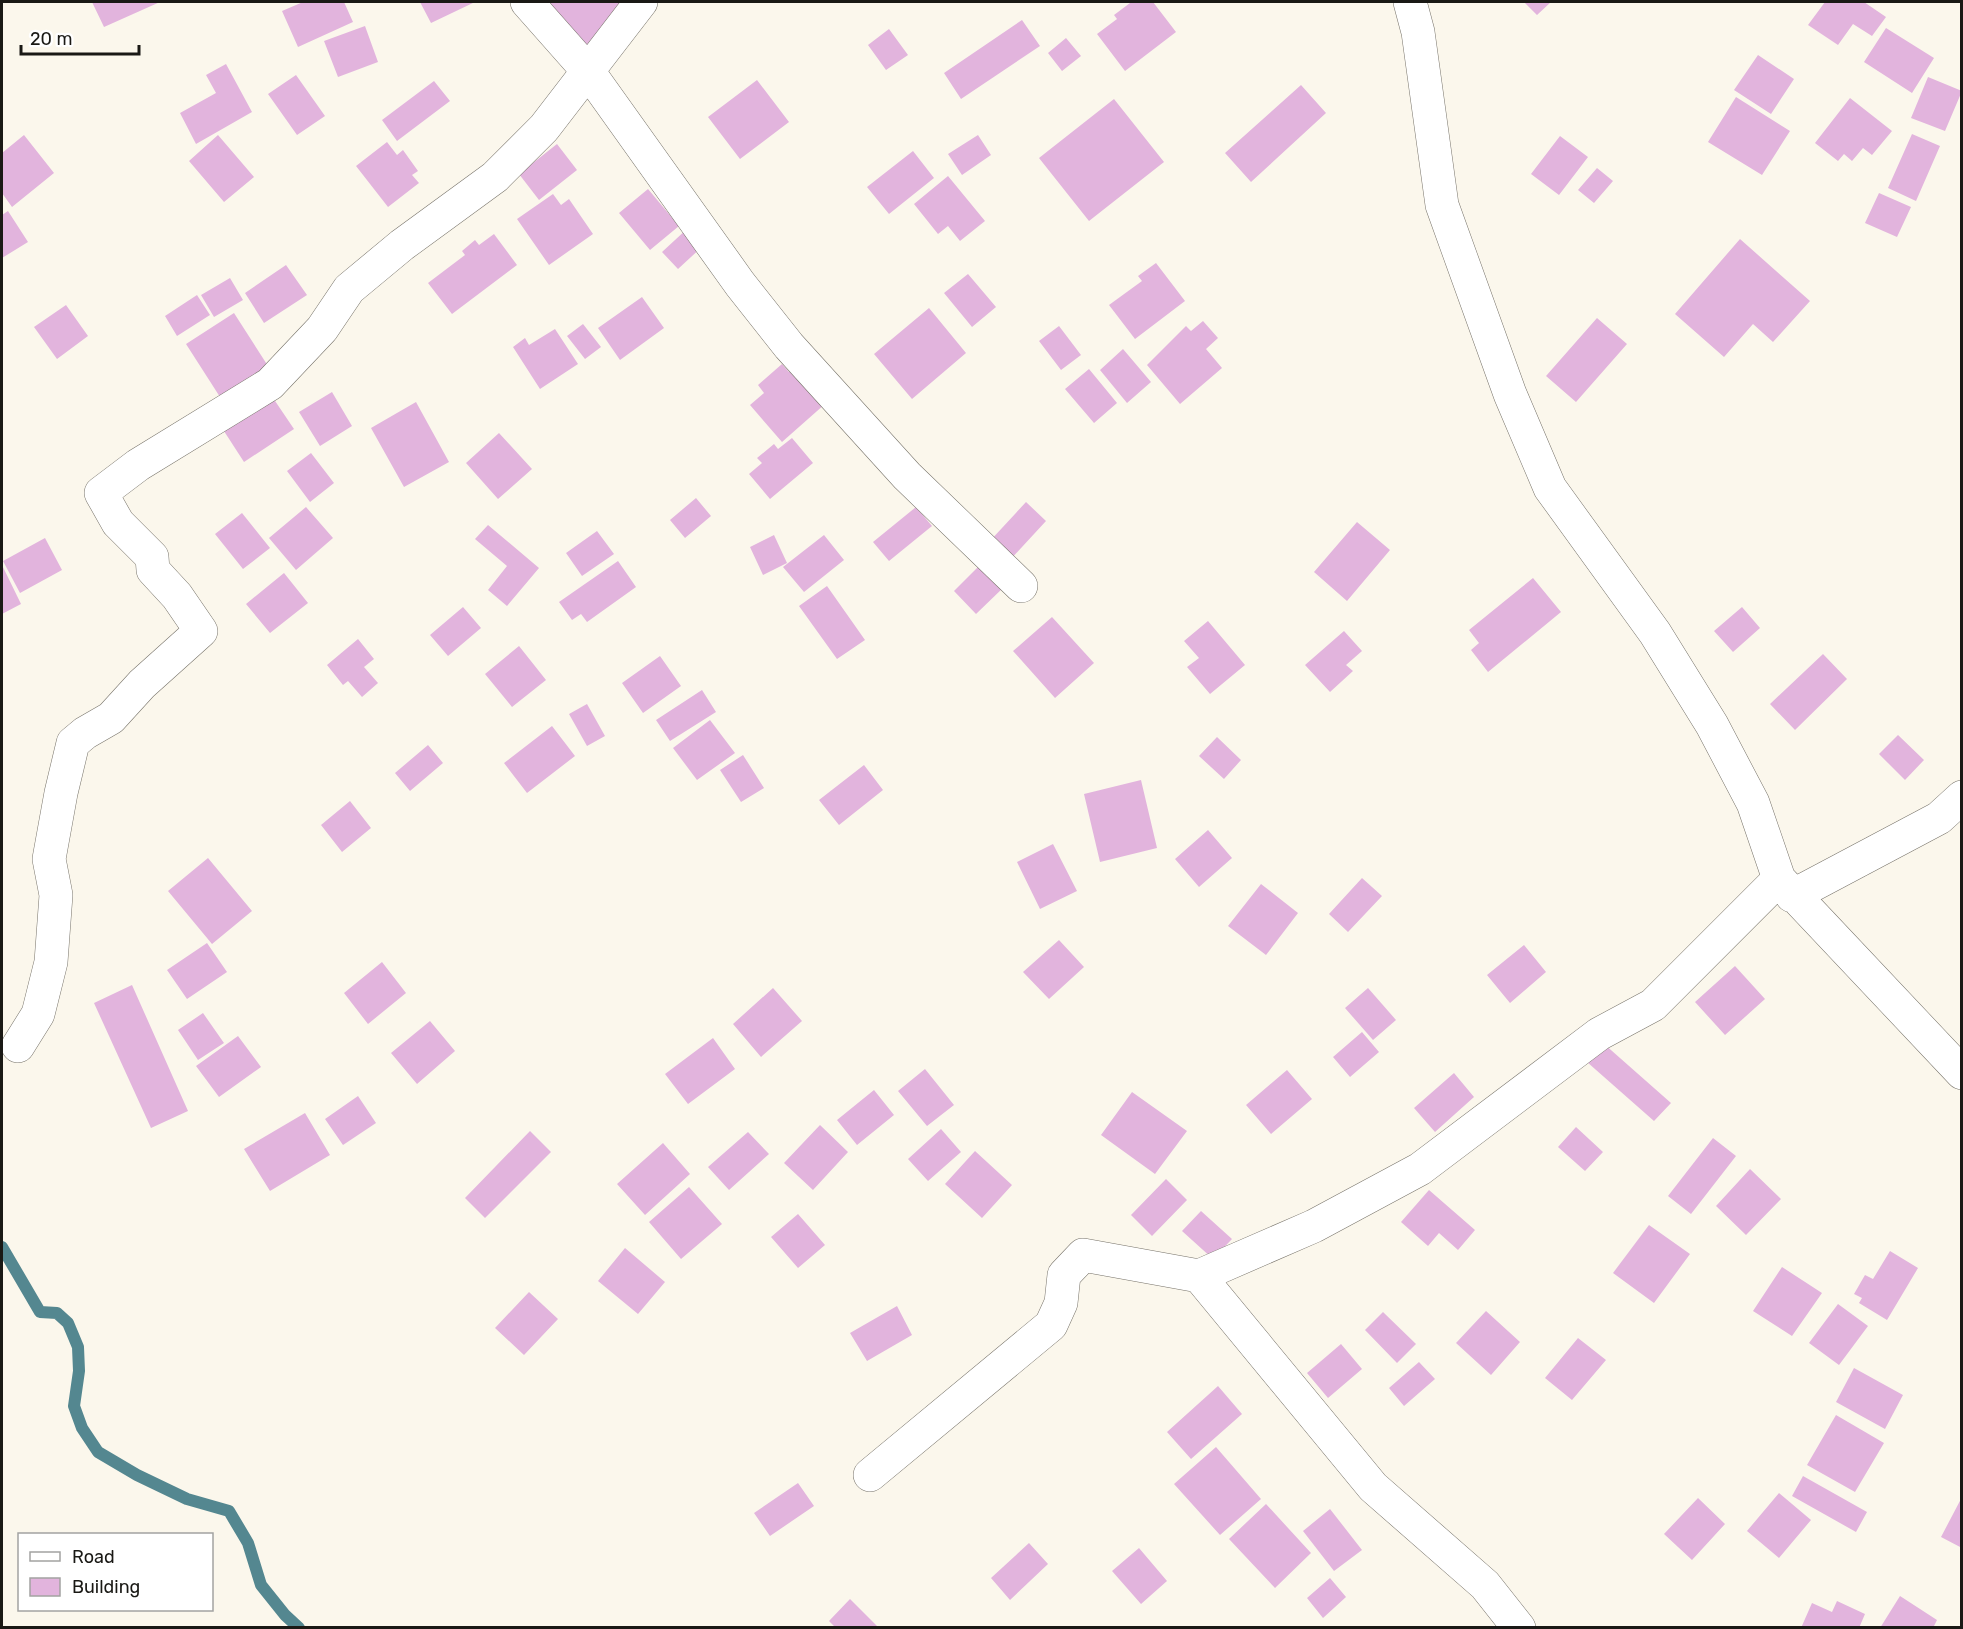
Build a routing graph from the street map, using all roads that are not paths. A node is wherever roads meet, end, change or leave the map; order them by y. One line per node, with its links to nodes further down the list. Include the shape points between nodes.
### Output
1 (527, 2): 4 (street)
2 (641, 2): 4 (street)
3 (1410, 2): 7 (street, via 1418,32 1442,205 1550,488 1655,633 1712,725 1753,803)
4 (588, 71): 5 (street, via 789,346 907,476); 8 (street, via 544,128 495,177 349,289 322,329 270,384 138,465 100,493 117,523 152,557 153,570 201,631 111,718 73,744 49,859 56,895 51,962 38,1014)
5 (1021, 586)
6 (1962, 797): 7 (street, via 1939,818)
7 (1786, 888): 9 (street); 10 (street, via 1653,1005 1599,1034 1420,1169 1314,1226)
8 (18, 1046)
9 (1962, 1073)
10 (1199, 1275): 11 (street, via 1083,1255 1064,1275 1060,1303 1051,1325); 12 (street, via 1373,1487 1485,1585)
11 (870, 1475)
12 (1519, 1628)

